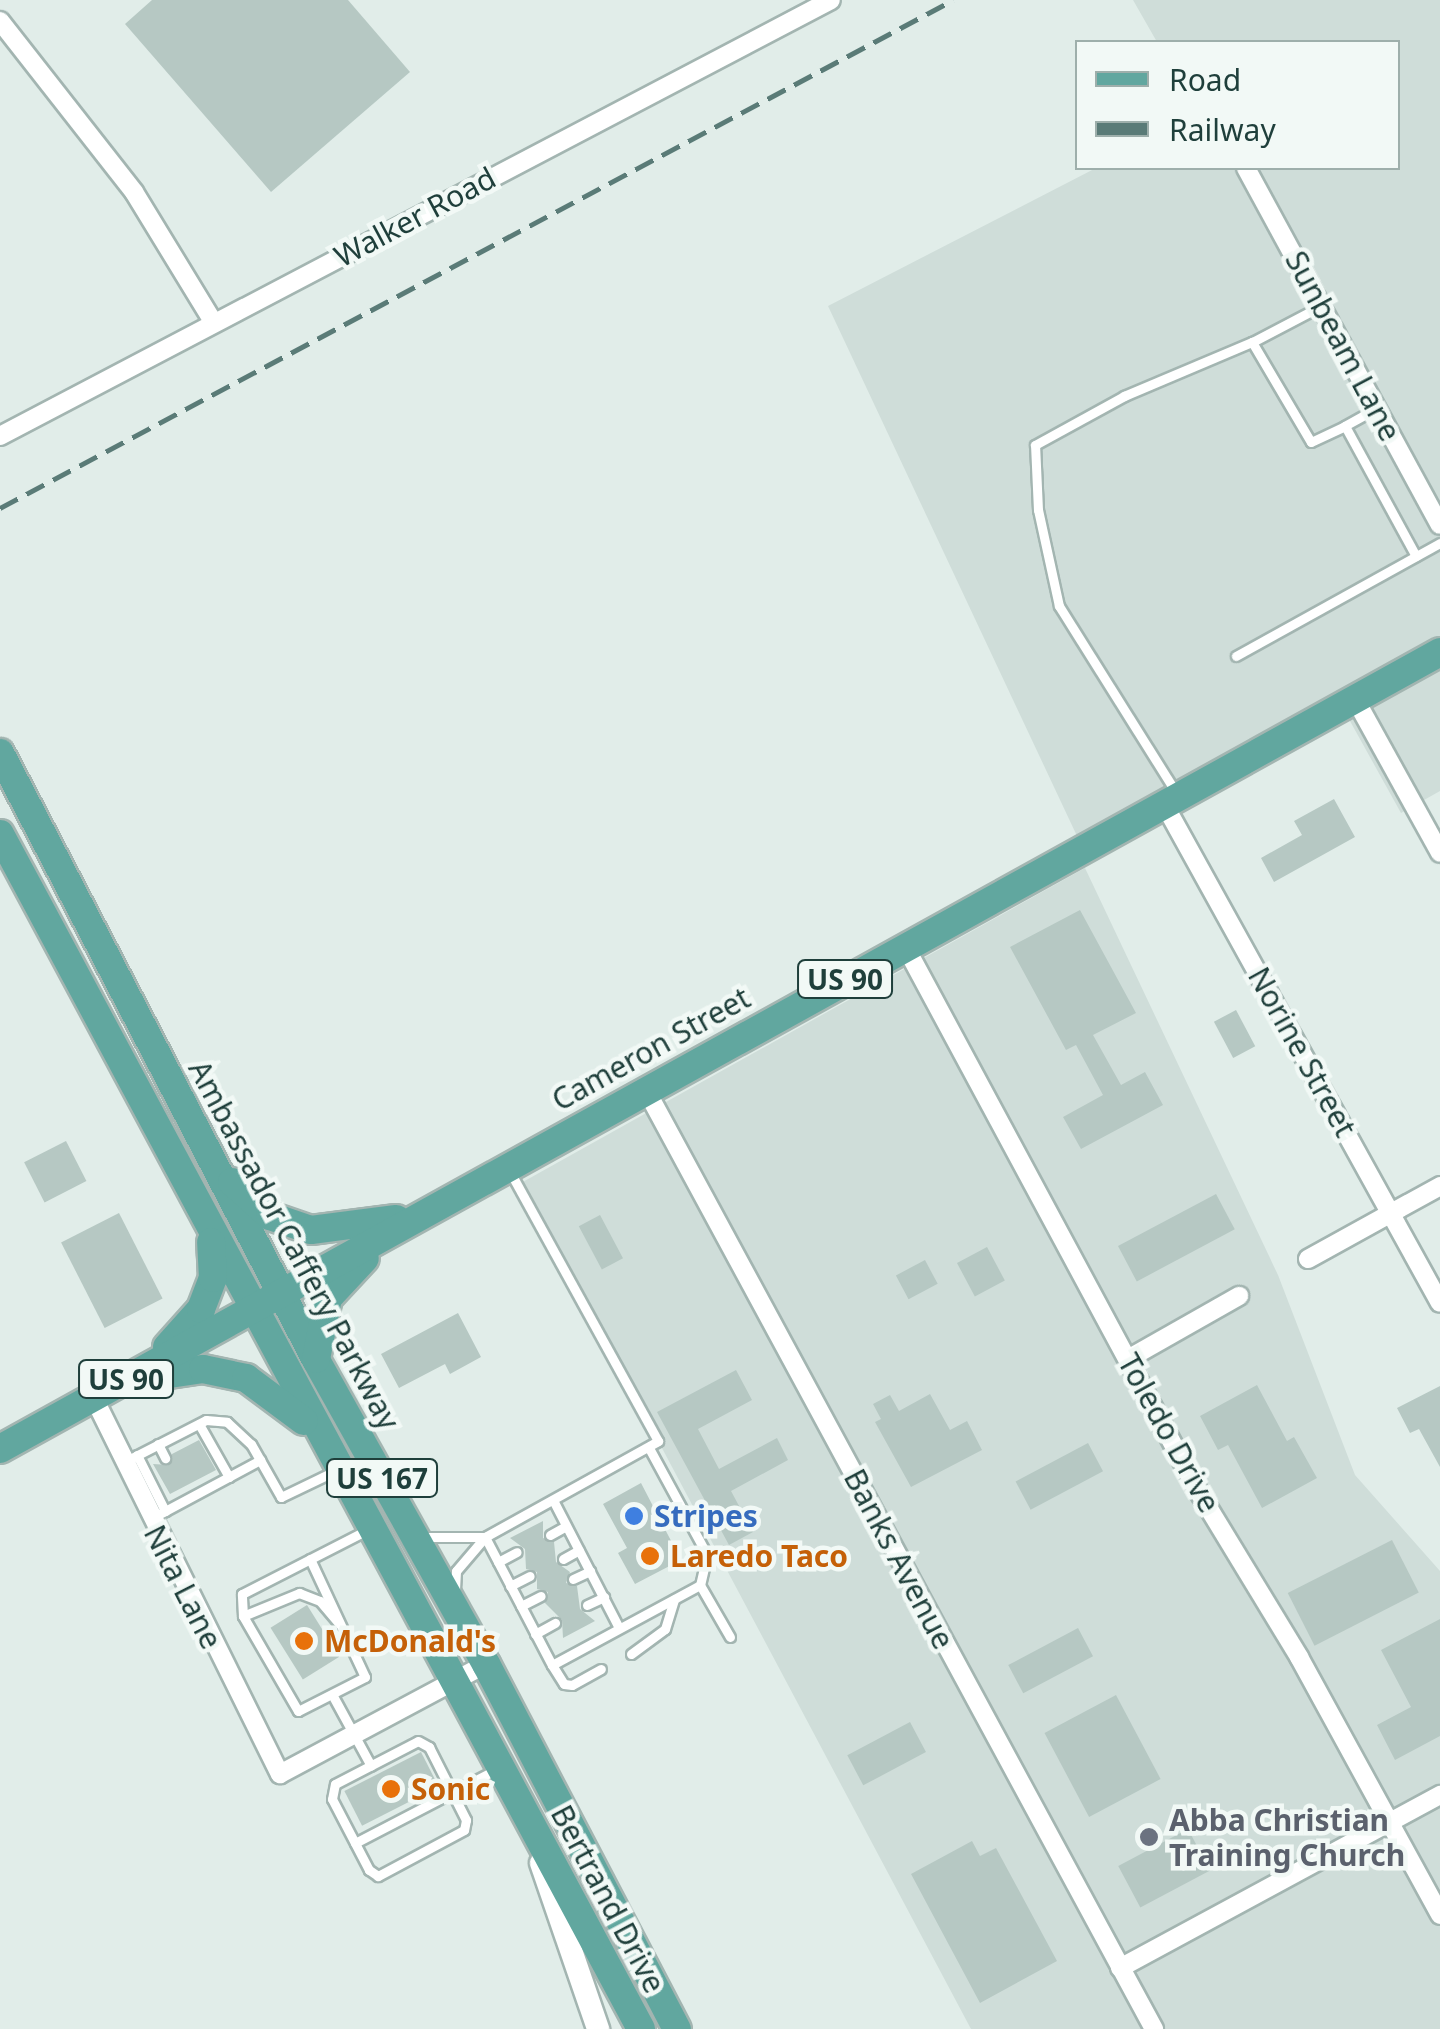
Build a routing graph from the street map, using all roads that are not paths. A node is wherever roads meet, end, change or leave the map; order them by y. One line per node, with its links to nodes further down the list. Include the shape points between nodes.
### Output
1 (832, 0): 5 (street, Walker Road)
2 (0, 22): 5 (street, via 134,192)
3 (1247, 170): 4 (street, Sunbeam Lane)
4 (1322, 306): 6 (lane); 7 (street, Sunbeam Lane)
5 (214, 323): 9 (street, Walker Road)
6 (1252, 342): 8 (lane, via 1312,442); 17 (lane, via 1124,396 1035,445 1038,510 1059,606)
7 (1377, 408): 8 (lane); 10 (street, Sunbeam Lane)
8 (1345, 426): 12 (lane)
9 (0, 436)
10 (1440, 524)
11 (1440, 543): 12 (lane)
12 (1416, 556): 14 (lane)
13 (1440, 652): 15 (main road, Cameron Street / US 90)
14 (1236, 656)
15 (1354, 697): 17 (main road, Cameron Street / US 90); 19 (street)
16 (0, 753): 22 (main road, Ambassador Caffery Parkway / US 167)
17 (1170, 798): 20 (main road, Cameron Street / US 90); 27 (street, Norine Street)
18 (0, 834): 25 (main road, US 167)
19 (1440, 853)
20 (905, 946): 21 (main road, Cameron Street / US 90); 34 (street, Toledo Drive)
21 (645, 1088): 23 (main road, Cameron Street / US 90); 97 (street, Banks Avenue)
22 (210, 1159): 26 (main road, via 249,1201 301,1228 340,1231); 30 (main road, Ambassador Caffery Parkway / US 167)
23 (507, 1167): 26 (main road, Cameron Street / US 90); 42 (lane, via 658,1441)
24 (1440, 1186): 27 (street)
25 (190, 1189): 33 (main road, US 167); 36 (main road, via 214,1250 213,1278 181,1335)
26 (432, 1210): 28 (main road, Cameron Street / US 90)
27 (1390, 1212): 29 (street); 32 (street, Norine Street)
28 (387, 1236): 30 (main road, Cameron Street / US 90); 35 (main road, via 328,1298)
29 (1308, 1259)
30 (282, 1294): 33 (main road, Cameron Street / US 90); 35 (main road, Ambassador Caffery Parkway / US 167)
31 (1239, 1296): 34 (street)
32 (1440, 1302)
33 (253, 1310): 36 (main road, Cameron Street / US 90); 38 (main road, US 167)
34 (1128, 1359): 94 (street, Toledo Drive)
35 (316, 1360): 56 (main road, Ambassador Caffery Parkway / US 167)
36 (117, 1384): 38 (main road, via 177,1372 223,1372 267,1389); 43 (main road, Cameron Street / US 90); 45 (street, Nita Lane)
37 (200, 1424): 39 (lane); 46 (lane, via 227,1422); 49 (lane)
38 (318, 1433): 47 (main road, US 167)
39 (180, 1434): 40 (lane); 41 (lane)
40 (158, 1444): 44 (lane); 45 (lane)
41 (187, 1446)
42 (649, 1448): 53 (lane); 68 (lane, via 708,1555)
43 (0, 1449)
44 (166, 1458)
45 (129, 1459): 54 (street, Nita Lane)
46 (260, 1460): 47 (lane, via 281,1497); 49 (lane)
47 (338, 1469): 57 (main road, US 167)
48 (203, 1476): 51 (lane)
49 (229, 1477): 51 (lane)
50 (182, 1488): 52 (lane)
51 (209, 1488): 52 (lane)
52 (187, 1499): 54 (lane)
53 (553, 1500): 55 (lane); 59 (lane)
54 (157, 1515): 88 (street, Nita Lane, via 280,1774)
55 (566, 1526): 58 (lane); 60 (lane)
56 (410, 1527): 59 (lane, via 428,1539); 75 (main road, Ambassador Caffery Parkway / US 167)
57 (370, 1528): 62 (lane); 86 (main road, US 167)
58 (550, 1535)
59 (485, 1537): 64 (lane); 75 (lane, via 456,1571)
60 (579, 1550): 63 (lane); 65 (lane)
61 (517, 1552): 64 (lane)
62 (310, 1558): 76 (lane, via 242,1594); 80 (lane)
63 (563, 1559)
64 (498, 1562): 69 (lane)
65 (590, 1571): 67 (lane); 71 (lane)
66 (530, 1576): 69 (lane)
67 (573, 1579)
68 (700, 1585): 72 (lane); 81 (lane)
69 (510, 1586): 74 (lane)
70 (541, 1596): 74 (lane)
71 (604, 1598): 73 (lane); 78 (lane)
72 (674, 1599): 78 (lane); 82 (lane, via 664,1629)
73 (587, 1605)
74 (521, 1606): 79 (lane)
75 (455, 1608): 83 (main road, Ambassador Caffery Parkway / US 167)
76 (243, 1616): 80 (lane, via 299,1593 320,1601); 87 (lane, via 298,1711)
77 (555, 1623): 79 (lane)
78 (619, 1628): 84 (lane)
79 (535, 1634): 84 (lane)
80 (350, 1637): 87 (lane, via 365,1678)
81 (730, 1637)
82 (631, 1654)
83 (486, 1664): 86 (street); 98 (main road, Ambassador Caffery Parkway / US 167)
84 (552, 1665): 85 (lane, via 572,1685)
85 (601, 1670)
86 (456, 1681): 88 (street); 90 (main road, US 167)
87 (334, 1698): 88 (lane)
88 (354, 1735): 89 (lane)
89 (371, 1766): 91 (lane, via 418,1740 429,1747); 95 (lane, via 334,1784 332,1799)
90 (501, 1767): 91 (lane); 93 (main road, US 167)
91 (452, 1792): 95 (lane); 95 (lane, via 464,1830 378,1876)
92 (1440, 1795): 94 (street)
93 (518, 1799): 99 (main road); 100 (main road, Bertrand Drive / US 167)
94 (1388, 1824): 96 (street, Toledo Drive); 97 (street)
95 (354, 1843)
96 (1440, 1916)
97 (1120, 1968): 101 (street, Banks Avenue)
98 (677, 2025)
99 (598, 2029)
100 (641, 2029)
101 (1154, 2029)

